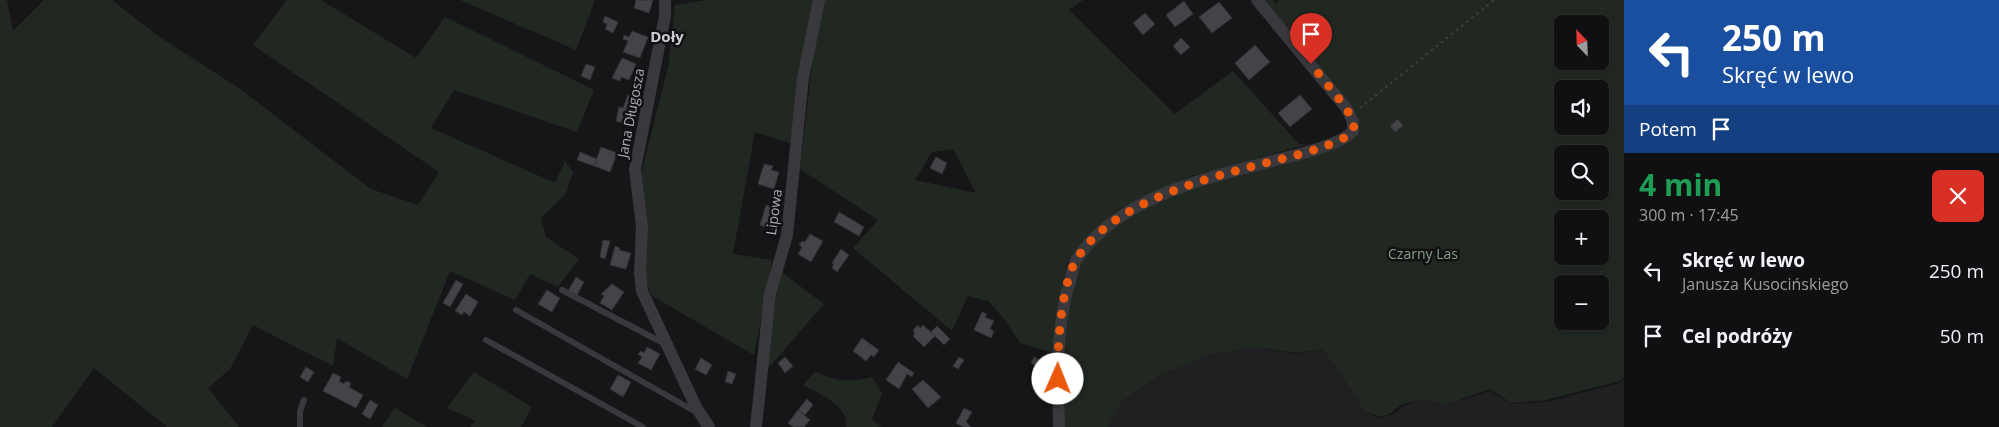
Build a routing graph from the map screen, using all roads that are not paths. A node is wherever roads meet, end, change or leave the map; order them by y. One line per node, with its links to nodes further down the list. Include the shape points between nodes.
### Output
1 (665, 0): 7 (street, Jana Długosza, via 665,16 636,169 642,227 642,291)
2 (819, 0): 13 (street, Lipowa, via 803,78 787,235 770,294)
3 (1257, 0): 14 (street, via 1351,116 1353,131 1343,139 1293,156 1184,185 1132,210 1098,236 1076,260 1062,305 1057,363)
4 (562, 290): 7 (lane)
5 (516, 310): 9 (lane)
6 (486, 340): 11 (lane)
7 (665, 344): 9 (street, Jana Długosza)
8 (304, 400): 10 (lane)
9 (700, 414): 12 (street, Jana Długosza)
10 (300, 427)
11 (643, 427)
12 (708, 427)
13 (756, 427)
14 (1059, 427)

